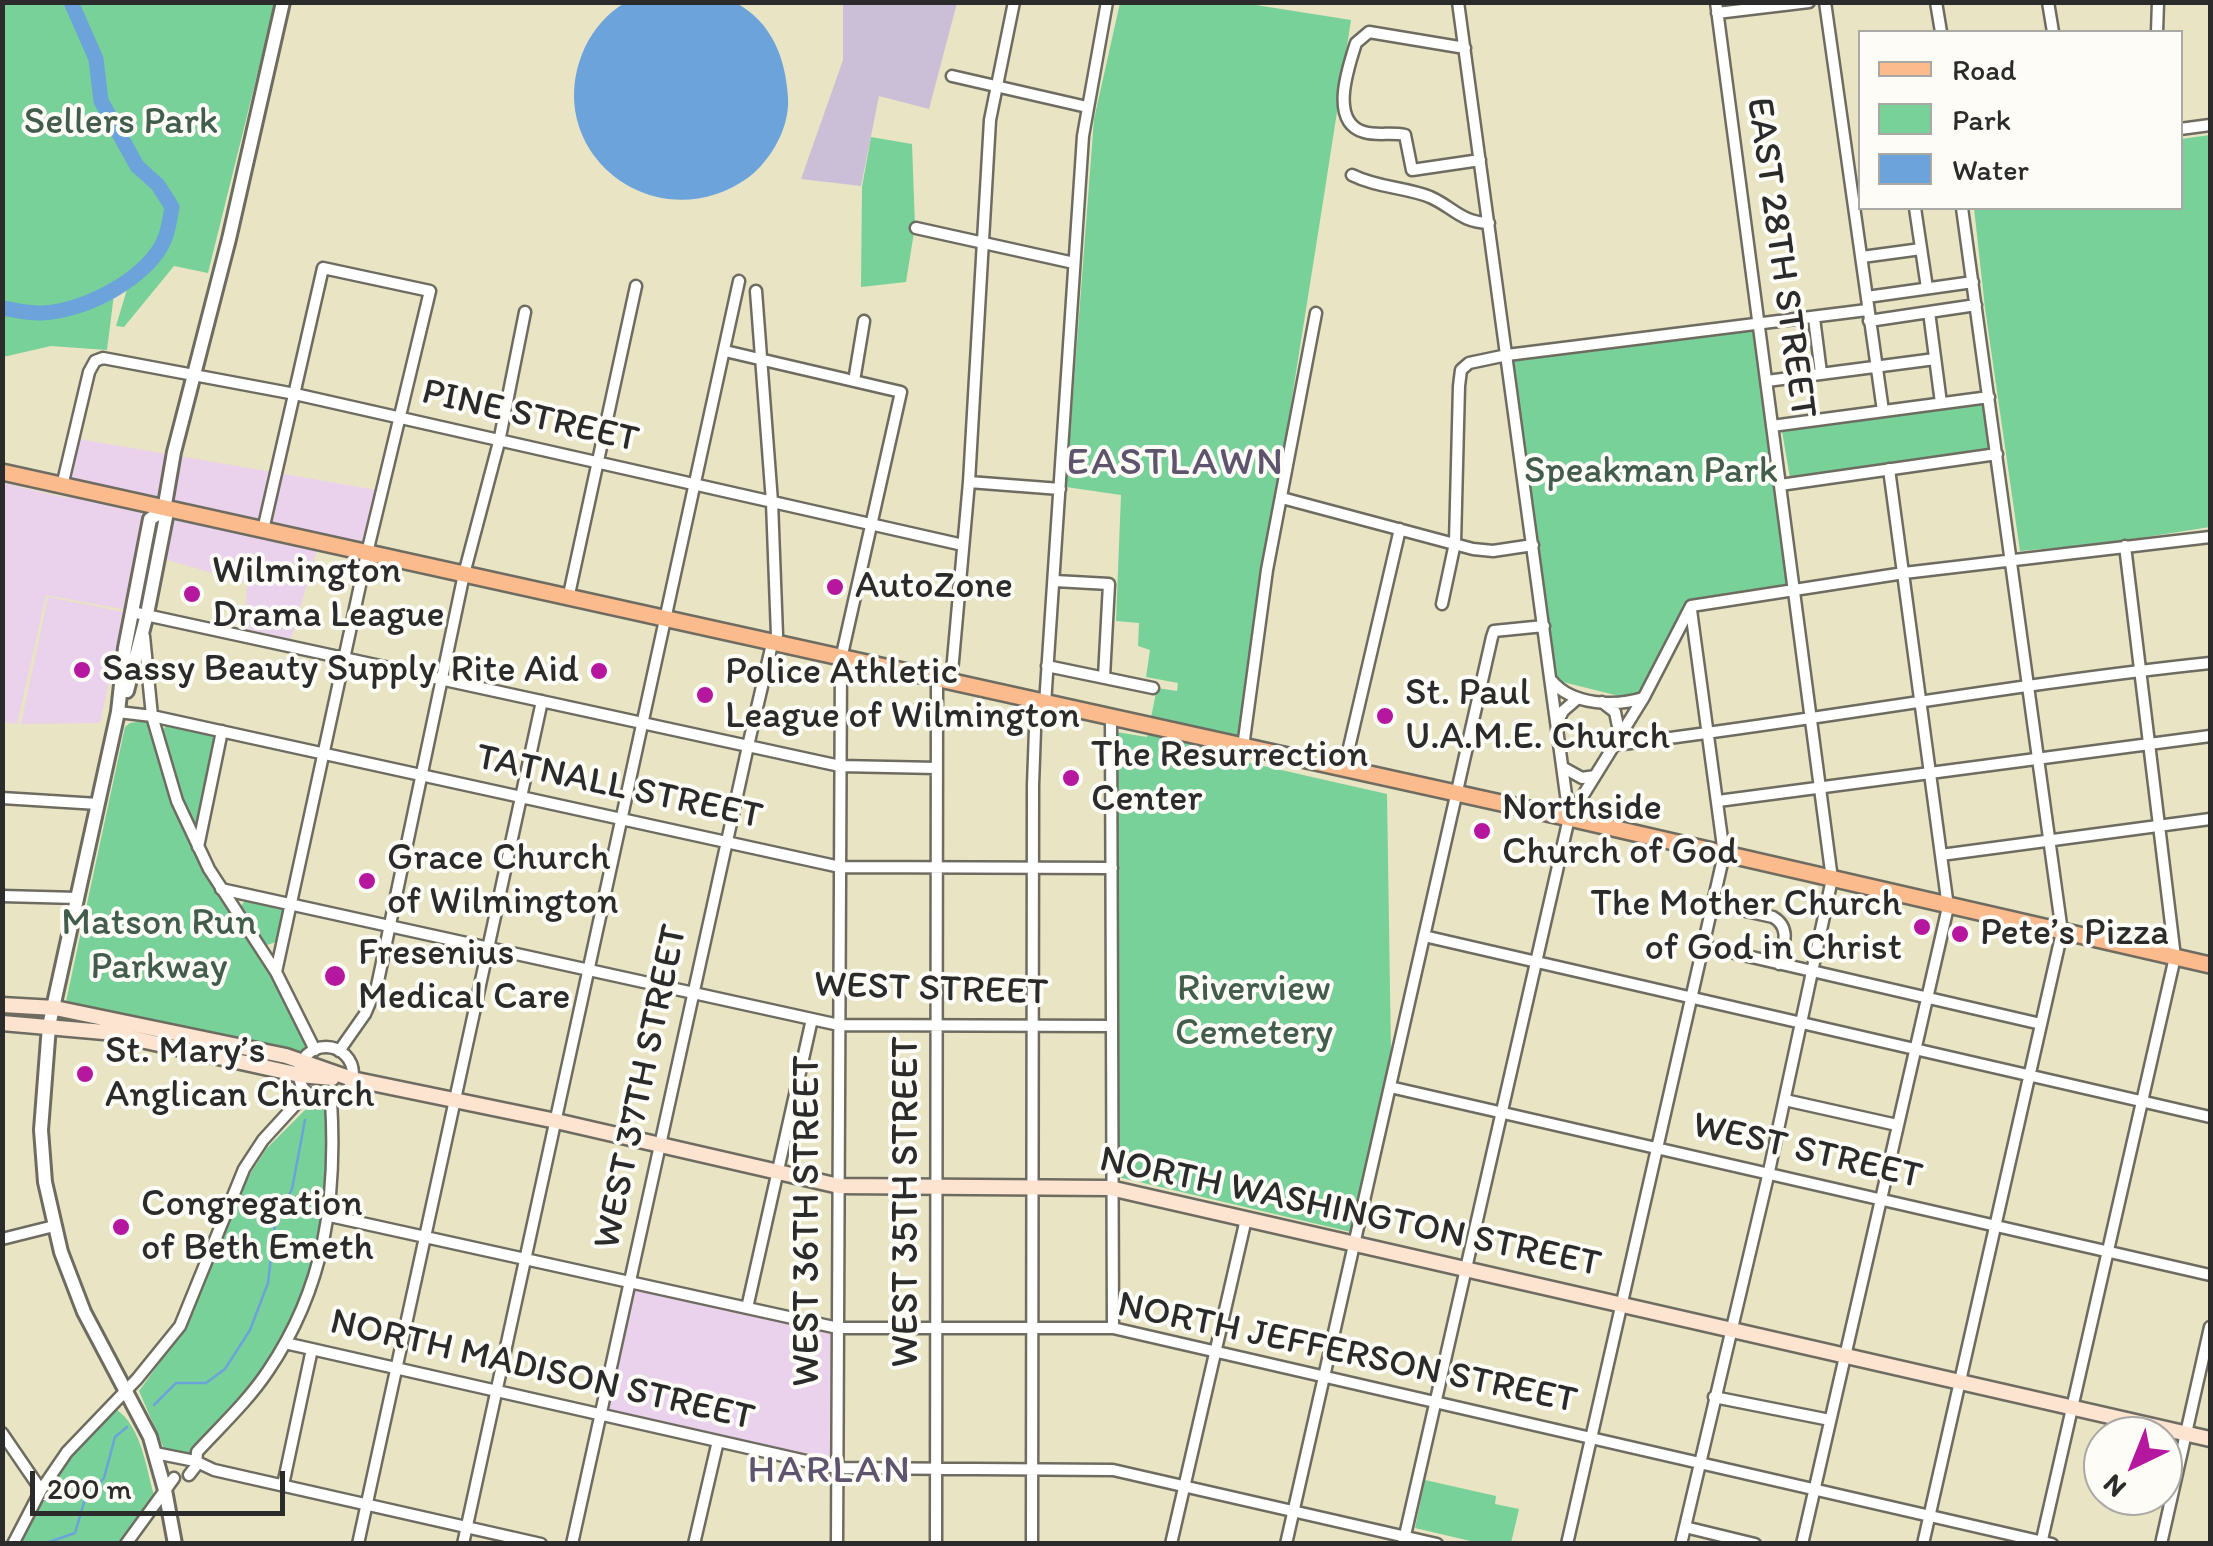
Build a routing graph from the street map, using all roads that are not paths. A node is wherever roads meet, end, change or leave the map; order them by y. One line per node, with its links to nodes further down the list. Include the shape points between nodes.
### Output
1 (283, 2): 53 (street)
2 (1014, 2): 16 (street, WEST 35TH STREET)
3 (1107, 2): 17 (street)
4 (1458, 2): 14 (street)
5 (1808, 2): 10 (street)
6 (1825, 2): 21 (street)
7 (1936, 2): 11 (street)
8 (2048, 2): 12 (street)
9 (2158, 2): 13 (street)
10 (1717, 8): 46 (street, EAST 28TH STREET)
11 (1941, 30)
12 (2054, 30)
13 (2158, 30)
14 (1464, 48): 20 (street); 20 (street, via 1369,32 1356,43 1343,110 1357,130 1404,135 1412,170)
15 (952, 76): 16 (street)
16 (996, 86): 17 (street); 29 (street, WEST 35TH STREET)
17 (1087, 107): 32 (street)
18 (2210, 125): 19 (street)
19 (2183, 129)
20 (1480, 160): 27 (street)
21 (1856, 174): 23 (street)
22 (1352, 175): 27 (street, via 1433,198 1458,217)
23 (1858, 202)
24 (1859, 210): 31 (street)
25 (1915, 210): 30 (street)
26 (1962, 210): 34 (street)
27 (1489, 223): 48 (street)
28 (916, 228): 29 (street)
29 (982, 243): 32 (street); 67 (street, WEST 35TH STREET)
30 (1921, 249): 31 (street); 36 (street)
31 (1862, 258): 38 (street)
32 (1074, 263): 71 (street)
33 (739, 281): 47 (street)
34 (1972, 282): 36 (street); 39 (street)
35 (636, 286): 64 (street)
36 (1926, 288): 38 (street)
37 (756, 291): 50 (street, WEST 37TH STREET)
38 (1867, 297): 43 (street)
39 (1976, 305): 41 (street); 57 (street)
40 (525, 312): 62 (street)
41 (1929, 312): 43 (street); 49 (street)
42 (1316, 314): 72 (street)
43 (1868, 316): 44 (street); 51 (street)
44 (1814, 318): 46 (street); 52 (street)
45 (864, 321): 54 (street)
46 (1760, 325): 48 (street); 55 (street, EAST 28TH STREET)
47 (725, 350): 50 (street); 70 (street)
48 (1507, 354): 79 (street, via 1461,370); 81 (street)
49 (1935, 359): 51 (street); 58 (street)
50 (761, 360): 54 (street); 73 (street, WEST 37TH STREET)
51 (1876, 366): 52 (street); 59 (street)
52 (1821, 374): 55 (street)
53 (192, 375): 56 (street, PINE STREET); 69 (street, PINE STREET, via 95,361); 74 (street)
54 (854, 381): 75 (street, WEST 36TH STREET, via 901,392)
55 (1767, 381): 61 (street, EAST 28TH STREET)
56 (294, 394): 60 (street, PINE STREET); 60 (street, via 323,268 430,291); 77 (street)
57 (1989, 397): 58 (street); 63 (street)
58 (1941, 403): 59 (street)
59 (1882, 411): 61 (street)
60 (399, 418): 62 (street, PINE STREET); 83 (street)
61 (1772, 426): 68 (street, EAST 28TH STREET)
62 (499, 442): 64 (street, PINE STREET); 86 (street)
63 (1997, 454): 65 (street); 84 (street)
64 (598, 465): 70 (street, PINE STREET); 89 (street)
65 (1889, 469): 68 (street); 85 (street)
66 (2, 472): 69 (main road)
67 (969, 482): 71 (street); 80 (street, WEST 35TH STREET)
68 (1780, 485): 88 (street, EAST 28TH STREET)
69 (62, 486): 74 (main road)
70 (696, 486): 73 (street, PINE STREET); 94 (street)
71 (1060, 489): 87 (street)
72 (1282, 498): 76 (street); 127 (street)
73 (772, 502): 75 (street, PINE STREET); 97 (street, WEST 37TH STREET)
74 (164, 510): 77 (main road); 92 (street, via 150,519); 93 (street)
75 (871, 522): 80 (street, PINE STREET); 99 (street, WEST 36TH STREET)
76 (1400, 529): 79 (street); 133 (street)
77 (263, 530): 83 (main road)
78 (2210, 536): 82 (street)
79 (1455, 543): 81 (street, via 1493,551); 90 (street)
80 (963, 544): 106 (street, WEST 35TH STREET)
81 (1533, 545): 95 (street)
82 (2124, 546): 84 (street); 102 (street)
83 (367, 553): 86 (main road); 98 (street)
84 (2012, 559): 85 (street); 107 (street)
85 (1904, 572): 88 (street); 112 (street)
86 (464, 574): 89 (main road); 104 (street)
87 (1055, 581): 101 (street); 103 (street, via 1109,584)
88 (1795, 590): 91 (street); 118 (street, EAST 28TH STREET)
89 (568, 599): 94 (main road)
90 (1442, 604)
91 (1691, 606): 109 (street); 122 (street)
92 (132, 612): 93 (street); 115 (street)
93 (147, 614): 96 (street); 98 (street)
94 (666, 621): 97 (main road); 119 (street)
95 (1544, 626): 105 (street); 138 (street, via 1494,630)
96 (144, 630): 115 (street); 116 (street)
97 (772, 644): 99 (main road); 126 (street, WEST 37TH STREET)
98 (345, 657): 104 (street); 128 (street)
99 (840, 659): 106 (main road); 130 (street, WEST 36TH STREET)
100 (2210, 662): 102 (street)
101 (1047, 666): 103 (street); 114 (street)
102 (2138, 670): 107 (street); 125 (street)
103 (1104, 677): 108 (street)
104 (442, 678): 111 (street); 135 (street)
105 (1550, 678): 110 (street); 120 (street)
106 (944, 682): 114 (main road); 131 (street, WEST 35TH STREET)
107 (2028, 684): 112 (street); 129 (street)
108 (1153, 688)
109 (1644, 697): 113 (street); 124 (street)
110 (1578, 698): 113 (street); 120 (street)
111 (542, 700): 119 (street); 139 (street)
112 (1921, 700): 118 (street); 134 (street)
113 (1601, 701): 124 (street, via 1614,712)
114 (1040, 703): 117 (main road); 154 (street)
115 (118, 712): 116 (street, TATNALL STREET); 142 (street)
116 (152, 716): 121 (street, TATNALL STREET); 149 (street)
117 (1111, 718): 127 (main road); 155 (street)
118 (1812, 720): 122 (street); 137 (street, EAST 28TH STREET)
119 (643, 722): 126 (street); 144 (street)
120 (1557, 724): 132 (street)
121 (222, 731): 128 (street, TATNALL STREET); 149 (street)
122 (1707, 734): 124 (street); 141 (street)
123 (2210, 736): 125 (street)
124 (1617, 741): 136 (street)
125 (2148, 745): 129 (street); 146 (street)
126 (748, 746): 130 (street); 147 (street, WEST 37TH STREET)
127 (1243, 747): 133 (main road)
128 (324, 754): 135 (street, TATNALL STREET); 161 (street)
129 (2038, 758): 134 (street); 148 (street)
130 (840, 766): 131 (street); 152 (street, WEST 36TH STREET)
131 (938, 768): 153 (street, WEST 35TH STREET)
132 (1564, 768): 136 (street, via 1576,777); 143 (street)
133 (1344, 769): 138 (main road)
134 (1930, 772): 137 (street); 151 (street)
135 (422, 775): 139 (street, TATNALL STREET); 163 (street)
136 (1595, 776): 143 (street)
137 (1821, 786): 141 (street); 156 (street, EAST 28TH STREET)
138 (1458, 794): 143 (main road); 165 (street)
139 (521, 797): 144 (street, TATNALL STREET); 167 (street)
140 (2, 798): 142 (street)
141 (1718, 801): 150 (street)
142 (98, 804): 159 (street)
143 (1569, 818): 150 (main road); 169 (street)
144 (622, 819): 147 (street, TATNALL STREET); 172 (street)
145 (2210, 819): 146 (street)
146 (2157, 826): 148 (street); 168 (street)
147 (727, 842): 152 (street, TATNALL STREET); 175 (street, WEST 37TH STREET)
148 (2050, 842): 151 (street); 164 (street)
149 (198, 848): 157 (street)
150 (1724, 854): 156 (main road); 160 (street)
151 (1941, 855): 162 (street)
152 (840, 867): 153 (street, TATNALL STREET); 184 (street, WEST 36TH STREET)
153 (938, 867): 154 (street, TATNALL STREET); 185 (street, WEST 35TH STREET)
154 (1034, 868): 155 (street, TATNALL STREET); 187 (street)
155 (1112, 868): 188 (street)
156 (1832, 879): 162 (main road); 174 (street, EAST 28TH STREET)
157 (221, 890): 161 (street, WEST STREET); 173 (street)
158 (2, 896): 159 (street)
159 (78, 898): 179 (street)
160 (1714, 904): 166 (street); 170 (street, via 1781,922 1786,934)
161 (291, 905): 163 (street, WEST STREET); 173 (street)
162 (1948, 906): 164 (main road); 177 (street)
163 (390, 926): 167 (street, WEST STREET); 191 (street, via 372,1000)
164 (2062, 932): 168 (main road); 183 (street)
165 (1424, 936): 169 (street); 195 (street)
166 (1704, 946): 170 (street); 176 (street)
167 (488, 948): 172 (street, WEST STREET); 198 (street)
168 (2175, 957): 171 (main road); 200 (street)
169 (1536, 962): 176 (street); 201 (street)
170 (1779, 964): 174 (street)
171 (2210, 966)
172 (589, 970): 175 (street, WEST STREET); 203 (street)
173 (276, 972): 190 (street)
174 (1814, 973): 177 (street); 182 (street, EAST 28TH STREET)
175 (694, 993): 180 (street, WEST STREET); 205 (street, WEST 37TH STREET)
176 (1692, 998): 182 (street); 206 (street)
177 (1927, 998): 183 (street); 189 (street)
178 (2, 1005): 179 (main road, NORTH WASHINGTON STREET)
179 (54, 1008): 186 (street); 192 (main road, NORTH WASHINGTON STREET)
180 (812, 1019): 184 (street, WEST STREET); 207 (street)
181 (2, 1023): 186 (main road, NORTH WASHINGTON STREET)
182 (1802, 1024): 189 (street); 199 (street, EAST 28TH STREET)
183 (2041, 1024): 193 (street)
184 (839, 1025): 185 (street, WEST STREET); 209 (street, WEST 36TH STREET)
185 (937, 1025): 187 (street, WEST STREET); 210 (street, WEST 35TH STREET)
186 (49, 1026): 192 (main road, NORTH WASHINGTON STREET); 216 (street, via 41,1130)
187 (1034, 1026): 188 (street, WEST STREET); 211 (street)
188 (1112, 1026): 212 (street)
189 (1915, 1049): 193 (street); 204 (street)
190 (314, 1050): 191 (street); 192 (street)
191 (339, 1051): 194 (street)
192 (301, 1068): 194 (main road, NORTH WASHINGTON STREET); 196 (street)
193 (2030, 1076): 200 (street); 217 (street)
194 (352, 1079): 197 (street); 198 (main road, NORTH WASHINGTON STREET)
195 (1390, 1087): 201 (street, WEST STREET); 220 (street)
196 (307, 1092): 197 (street); 241 (street, via 244,1168 180,1326)
197 (330, 1100): 214 (street)
198 (455, 1100): 203 (main road, NORTH WASHINGTON STREET); 218 (street)
199 (1785, 1100): 204 (street); 208 (street, EAST 28TH STREET)
200 (2143, 1102): 202 (street); 221 (street)
201 (1502, 1113): 206 (street, WEST STREET); 223 (street)
202 (2210, 1117)
203 (556, 1121): 205 (main road, NORTH WASHINGTON STREET); 222 (street)
204 (1898, 1125): 213 (street)
205 (660, 1144): 207 (main road, NORTH WASHINGTON STREET); 225 (street, WEST 37TH STREET)
206 (1658, 1148): 208 (street, WEST STREET); 226 (street)
207 (778, 1171): 209 (main road, NORTH WASHINGTON STREET); 227 (street)
208 (1768, 1176): 213 (street, WEST STREET); 233 (street, EAST 28TH STREET)
209 (838, 1186): 210 (main road, NORTH WASHINGTON STREET); 229 (street, WEST 36TH STREET)
210 (937, 1186): 211 (main road, NORTH WASHINGTON STREET); 230 (street, WEST 35TH STREET)
211 (1033, 1187): 212 (main road, NORTH WASHINGTON STREET); 231 (street)
212 (1110, 1188): 215 (main road, NORTH WASHINGTON STREET); 232 (street)
213 (1881, 1200): 217 (street, WEST STREET); 237 (street)
214 (330, 1216): 218 (street, NORTH JEFFERSON STREET); 234 (street, via 308,1294)
215 (1246, 1219): 220 (main road, NORTH WASHINGTON STREET); 236 (street)
216 (54, 1226): 219 (street); 241 (street, via 77,1297)
217 (1995, 1226): 221 (street, WEST STREET); 240 (street)
218 (425, 1237): 222 (street, NORTH JEFFERSON STREET); 238 (street)
219 (2, 1239)
220 (1354, 1244): 223 (main road, NORTH WASHINGTON STREET); 239 (street)
221 (2108, 1252): 224 (street, WEST STREET); 245 (street)
222 (525, 1259): 225 (street, NORTH JEFFERSON STREET); 242 (street)
223 (1466, 1269): 226 (main road, NORTH WASHINGTON STREET); 244 (street)
224 (2210, 1275)
225 (630, 1282): 227 (street, NORTH JEFFERSON STREET); 246 (street, WEST 37TH STREET)
226 (1622, 1305): 233 (main road, NORTH WASHINGTON STREET); 250 (street)
227 (747, 1308): 229 (street, NORTH JEFFERSON STREET)
228 (2210, 1327): 248 (street)
229 (838, 1328): 230 (street, NORTH JEFFERSON STREET); 257 (street, WEST 36TH STREET)
230 (936, 1328): 231 (street, NORTH JEFFERSON STREET); 256 (street, WEST 35TH STREET)
231 (1033, 1328): 232 (street, NORTH JEFFERSON STREET); 258 (street)
232 (1113, 1328): 236 (street, NORTH JEFFERSON STREET)
233 (1730, 1329): 237 (main road, NORTH WASHINGTON STREET); 243 (street, EAST 28TH STREET)
234 (285, 1343): 235 (street, NORTH MADISON STREET); 254 (street)
235 (312, 1349): 238 (street, NORTH MADISON STREET); 262 (street)
236 (1215, 1353): 239 (street, NORTH JEFFERSON STREET); 263 (street)
237 (1845, 1356): 240 (main road, NORTH WASHINGTON STREET); 247 (street)
238 (396, 1368): 242 (street, NORTH MADISON STREET); 266 (street)
239 (1324, 1378): 244 (street, NORTH JEFFERSON STREET); 267 (street)
240 (1960, 1382): 245 (main road, NORTH WASHINGTON STREET); 268 (street)
241 (126, 1390): 253 (street); 265 (street)
242 (496, 1391): 246 (street, NORTH MADISON STREET); 269 (street)
243 (1714, 1397): 247 (street); 255 (street, EAST 28TH STREET)
244 (1435, 1403): 250 (street, NORTH JEFFERSON STREET); 271 (street)
245 (2072, 1407): 248 (main road, NORTH WASHINGTON STREET); 272 (street)
246 (600, 1414): 252 (street, NORTH MADISON STREET); 279 (street, WEST 37TH STREET)
247 (1830, 1420): 264 (street)
248 (2186, 1433): 251 (main road, NORTH WASHINGTON STREET); 292 (street)
249 (2, 1434): 265 (street)
250 (1592, 1438): 255 (street, NORTH JEFFERSON STREET); 287 (street)
251 (2210, 1438)
252 (718, 1441): 257 (street, NORTH MADISON STREET); 280 (street)
253 (156, 1453): 254 (street); 261 (street)
254 (195, 1462): 259 (street); 260 (street)
255 (1699, 1462): 264 (street, NORTH JEFFERSON STREET); 270 (street, EAST 28TH STREET)
256 (936, 1467): 257 (street, NORTH MADISON STREET); 258 (street, NORTH MADISON STREET); 282 (street, WEST 35TH STREET)
257 (837, 1468): 281 (street, WEST 36TH STREET)
258 (1033, 1468): 263 (street, NORTH MADISON STREET, via 1113,1470); 283 (street)
259 (214, 1470): 260 (street); 262 (street)
260 (189, 1475): 261 (street)
261 (168, 1484): 274 (street); 275 (street)
262 (283, 1485): 266 (street)
263 (1185, 1486): 267 (street, NORTH MADISON STREET); 284 (street)
264 (1814, 1489): 268 (street, NORTH JEFFERSON STREET); 290 (street)
265 (41, 1490): 273 (street)
266 (367, 1504): 269 (street); 276 (street)
267 (1294, 1510): 271 (street, NORTH MADISON STREET); 285 (street)
268 (1929, 1516): 272 (street, NORTH JEFFERSON STREET); 291 (street)
269 (466, 1527): 277 (street); 278 (street)
270 (1684, 1527): 288 (street, EAST 28TH STREET); 289 (street)
271 (1404, 1540): 286 (street, NORTH MADISON STREET)
272 (2045, 1543)
273 (13, 1544)
274 (126, 1544)
275 (175, 1544)
276 (358, 1544)
277 (462, 1544)
278 (541, 1544)
279 (572, 1544)
280 (694, 1544)
281 (837, 1544)
282 (936, 1544)
283 (1032, 1544)
284 (1172, 1544)
285 (1286, 1544)
286 (1437, 1544)
287 (1567, 1544)
288 (1681, 1544)
289 (1755, 1544)
290 (1802, 1544)
291 (1923, 1544)
292 (2161, 1544)

